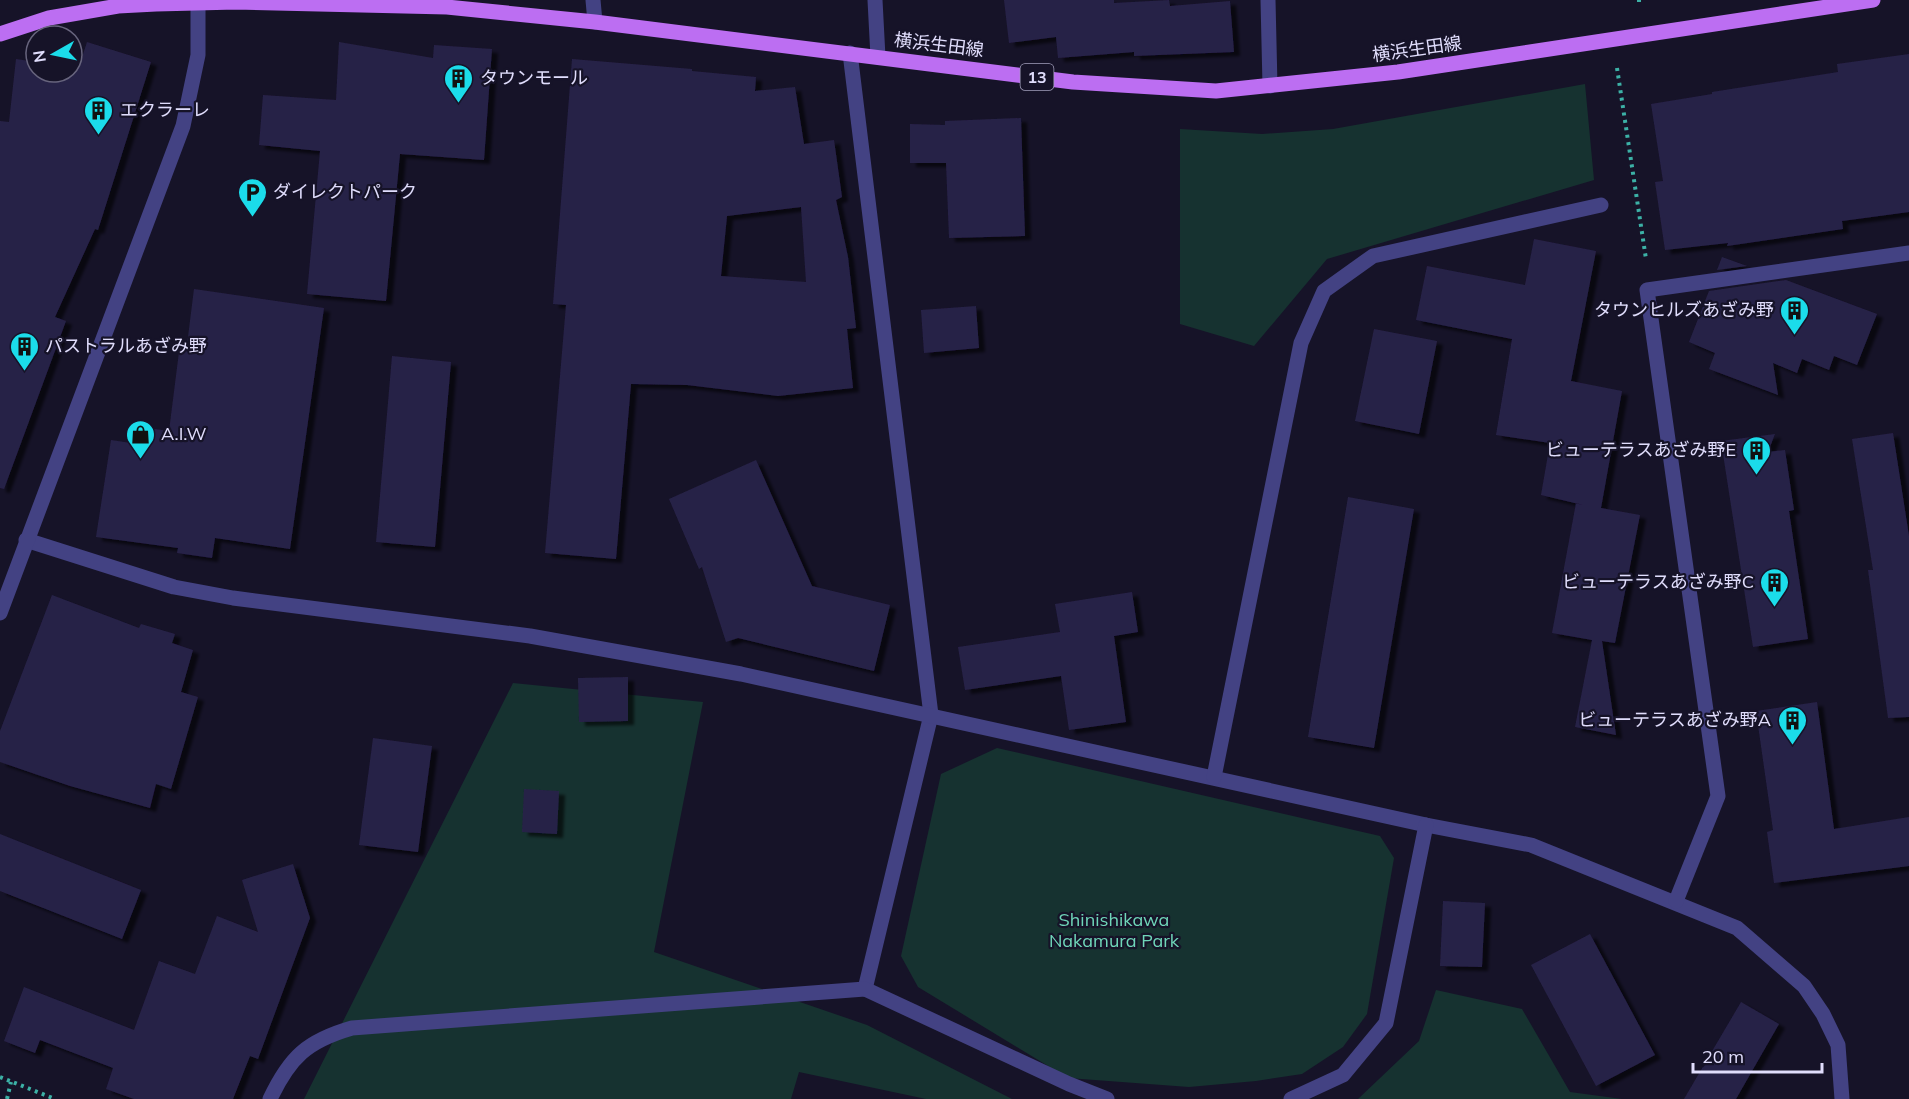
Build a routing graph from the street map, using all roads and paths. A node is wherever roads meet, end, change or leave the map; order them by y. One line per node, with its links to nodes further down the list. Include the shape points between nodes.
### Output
1 (593, 0): 6 (street)
2 (875, 0): 9 (street)
3 (1268, 0): 11 (street)
4 (1873, 0): 11 (main road, 横浜生田線 / 13, via 1398,72)
5 (198, 1): 6 (main road, 横浜生田線 / 13, via 447,7); 7 (main road, 横浜生田線 / 13, via 118,6 49,18); 15 (street, via 198,56 183,126)
6 (595, 22): 8 (main road, 横浜生田線 / 13)
7 (0, 34)
8 (850, 53): 9 (main road, 横浜生田線 / 13); 17 (street)
9 (879, 57): 11 (main road, 横浜生田線 / 13, via 1122,87 1216,91)
10 (1617, 66): 14 (path)
11 (1270, 86)
12 (1601, 205): 18 (street, via 1373,256 1324,291 1301,343)
13 (1909, 253): 20 (street, via 1647,290 1718,796)
14 (1648, 270)
15 (26, 540): 16 (street); 17 (street, via 174,587 530,636 741,674)
16 (0, 613)
17 (932, 715): 18 (street); 21 (street)
18 (1214, 777): 19 (street)
19 (1426, 825): 20 (street, via 1531,845); 28 (street, via 1386,1023 1343,1075)
20 (1676, 901): 29 (street, via 1737,928 1804,986 1838,1045)
21 (865, 989): 26 (street, via 352,1028 324,1036 302,1049 281,1075); 27 (street)
22 (0, 1077): 23 (path)
23 (11, 1082): 24 (path); 25 (path)
24 (7, 1099)
25 (55, 1099)
26 (270, 1099)
27 (1107, 1099)
28 (1291, 1099)
29 (1842, 1099)

